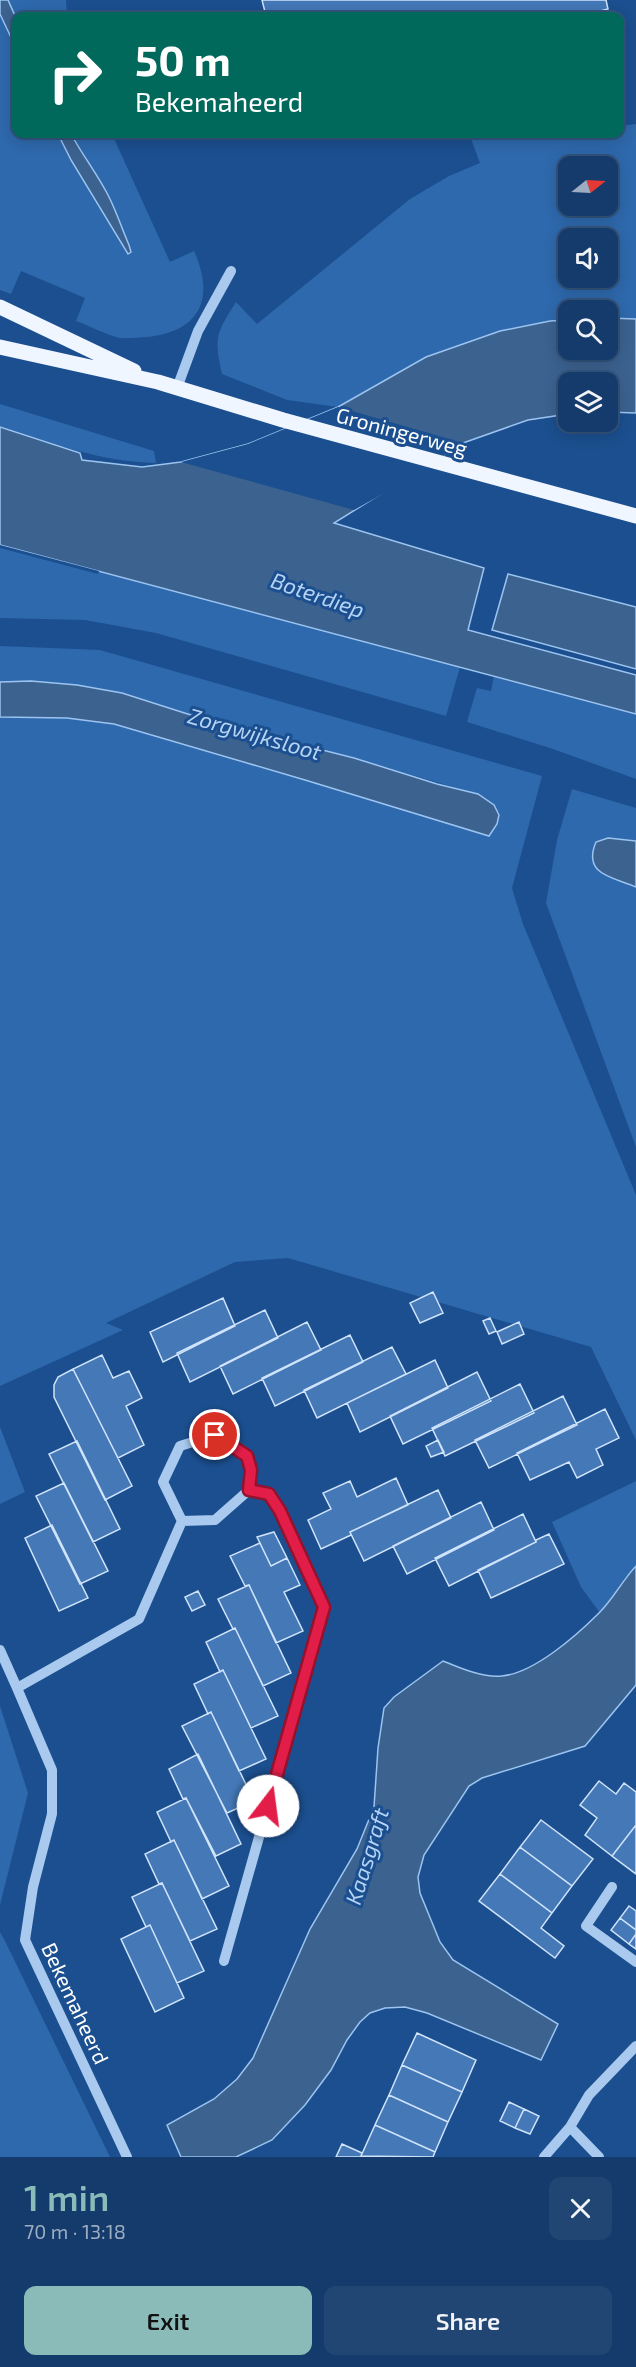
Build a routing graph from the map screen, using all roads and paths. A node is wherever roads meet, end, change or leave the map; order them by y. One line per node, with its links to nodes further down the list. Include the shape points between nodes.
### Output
1 (231, 271): 5 (street, via 198,331)
2 (0, 307): 4 (main road, Groningerweg)
3 (0, 347): 4 (main road, Groningerweg)
4 (158, 382): 5 (main road, Groningerweg)
5 (177, 388): 6 (main road, Groningerweg)
6 (636, 516)
7 (249, 1490): 8 (street, via 215,1520); 8 (street, via 251,1470 247,1456 215,1435 180,1446 163,1482); 12 (street, via 269,1494 280,1511 324,1607)
8 (182, 1521): 10 (street, via 139,1619)
9 (0, 1650): 10 (street, Bekemaheerd)
10 (18, 1688): 16 (street, Bekemaheerd, via 52,1770 52,1814 33,1887 25,1940)
11 (612, 1887): 13 (street, via 586,1926)
12 (224, 1961)
13 (636, 1962)
14 (636, 2046): 15 (street, via 589,2095)
15 (570, 2127): 17 (street); 18 (street)
16 (128, 2157)
17 (544, 2157)
18 (599, 2157)

